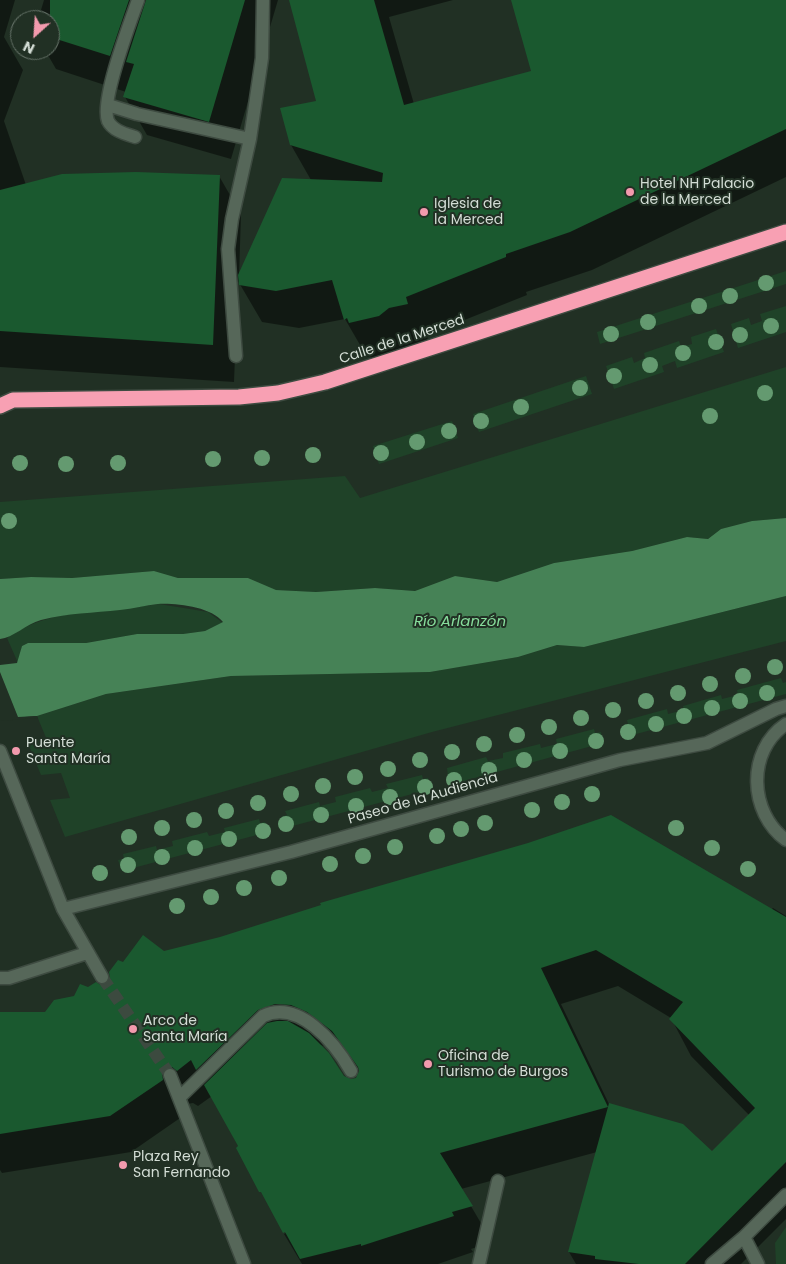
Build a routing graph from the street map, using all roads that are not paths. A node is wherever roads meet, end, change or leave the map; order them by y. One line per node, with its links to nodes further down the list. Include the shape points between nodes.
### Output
1 (138, 0): 3 (street, via 111,82)
2 (263, 0): 5 (street, via 262,58)
3 (108, 105): 4 (street, via 108,122 122,133); 5 (street)
4 (135, 137)
5 (250, 139): 7 (street, via 228,250)
6 (786, 232): 8 (highway, Calle de la Merced, via 325,382 278,393 152,399)
7 (236, 356)
8 (4, 400)
9 (786, 706): 13 (street, Paseo de la Audiencia, via 707,743 620,760 291,852)
10 (786, 724): 12 (street, via 768,741 758,770 758,796 765,817)
11 (0, 751): 13 (street)
12 (786, 840)
13 (64, 909): 14 (street)
14 (87, 953): 15 (street); 16 (street)
15 (102, 977)
16 (0, 978)
17 (351, 1071): 19 (street, via 339,1051 311,1024 289,1014 270,1013 263,1016)
18 (170, 1075): 19 (street)
19 (179, 1098): 23 (street)
20 (498, 1181): 24 (street)
21 (786, 1195): 22 (street)
22 (744, 1237): 25 (street); 26 (street)
23 (244, 1264)
24 (479, 1264)
25 (712, 1264)
26 (758, 1264)

